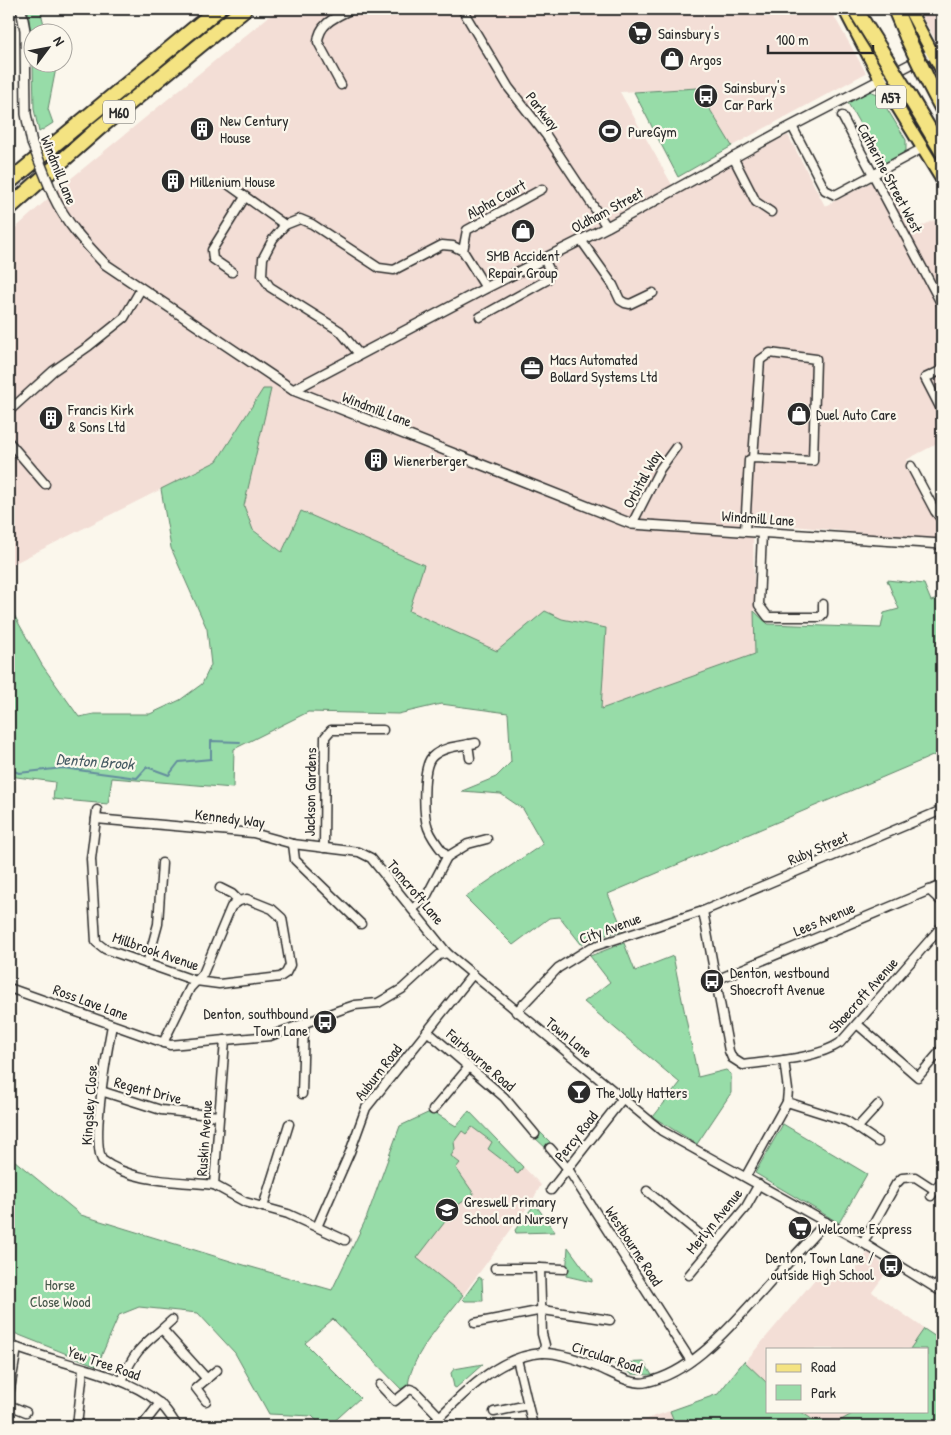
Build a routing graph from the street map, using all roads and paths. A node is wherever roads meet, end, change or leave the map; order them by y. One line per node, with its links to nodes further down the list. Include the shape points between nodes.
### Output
1 (21, 9): 33 (street, Windmill Lane, bridge, via 25,30 26,114 32,143 53,195 64,218 81,240 105,264)
2 (218, 9): 21 (highway, M60)
3 (245, 9): 25 (highway, M60, via 99,128)
4 (352, 9): 12 (street, via 322,27 318,36 318,42)
5 (462, 9): 28 (street, Parkway, via 509,88 546,135)
6 (895, 9): 13 (highway, bridge)
7 (909, 9): 9 (main road)
8 (848, 10): 11 (main road, A57); 17 (highway, bridge, via 909,96)
9 (934, 52): 10 (main road); 11 (street, Oldham Street)
10 (942, 71)
11 (881, 80): 15 (street, Oldham Street); 16 (main road, A57)
12 (341, 85)
13 (942, 108)
14 (842, 116): 19 (street, Catherine Street West)
15 (792, 126): 18 (street, Oldham Street); 19 (street, via 825,190 835,195)
16 (923, 148): 19 (street); 20 (main road, A57)
17 (942, 151)
18 (733, 157): 26 (street, via 756,202); 28 (street, Oldham Street)
19 (873, 176): 36 (street, Catherine Street West)
20 (942, 180)
21 (9, 182)
22 (228, 185): 24 (street)
23 (542, 189): 30 (street, Alpha Court, via 467,230)
24 (245, 197): 27 (street); 32 (street, via 212,250 213,259)
25 (9, 208)
26 (771, 212)
27 (285, 225): 30 (street, via 300,219 312,224 379,268 394,270 442,246); 38 (street, via 263,258 262,275 270,287 340,331)
28 (607, 227): 29 (street, Oldham Street)
29 (581, 240): 31 (street, Oldham Street); 35 (street, via 620,300 630,304)
30 (463, 250): 34 (street)
31 (544, 259): 34 (street, Oldham Street); 37 (street, via 549,269 547,280)
32 (232, 272)
33 (141, 288): 40 (street, Windmill Lane); 42 (street, via 124,318 52,372)
34 (486, 288): 38 (street, Oldham Street)
35 (653, 292)
36 (942, 305)
37 (480, 317)
38 (359, 354): 40 (street, Oldham Street)
39 (942, 370): 41 (street, via 926,378)
40 (293, 390): 49 (street, Windmill Lane)
41 (942, 411)
42 (9, 412)
43 (9, 442): 47 (street)
44 (676, 447): 49 (street, Orbital Way, via 660,469)
45 (753, 458): 45 (street, via 813,461 816,359 770,353 760,360); 50 (street, via 749,460)
46 (911, 466): 48 (street)
47 (45, 484)
48 (942, 520)
49 (632, 524): 50 (street, Windmill Lane)
50 (745, 531): 51 (street, Windmill Lane)
51 (762, 532): 52 (street, Windmill Lane); 53 (street, via 758,605 768,617 820,617 823,614)
52 (942, 544)
53 (822, 604)
54 (383, 730): 61 (street, Jackson Gardens, via 331,730 325,737)
55 (470, 758): 63 (street, via 472,744 442,750 431,757 426,771 428,827)
56 (97, 810): 58 (street, Millbrook Avenue)
57 (942, 810): 71 (street, Ruby Street)
58 (96, 819): 60 (street, Kennedy Way, via 253,833); 75 (street, Millbrook Avenue, via 91,859 96,942 105,949)
59 (480, 831): 63 (street, via 484,840 468,844)
60 (293, 844): 61 (street, Kennedy Way); 72 (street, via 295,860)
61 (324, 848): 62 (street, Kennedy Way)
62 (359, 852): 70 (street, Tomcroft Lane, via 370,858)
63 (447, 857): 70 (street, via 425,899)
64 (162, 863): 75 (street, via 158,924)
65 (942, 884): 67 (street, Lees Avenue)
66 (220, 888): 68 (street)
67 (929, 890): 69 (street); 78 (street, Lees Avenue)
68 (239, 901): 77 (street, via 231,907 203,974); 77 (street, Millbrook Avenue, via 247,899 282,918 290,965 286,973 280,977 219,984)
69 (942, 902)
70 (412, 909): 74 (street, Tomcroft Lane)
71 (704, 911): 78 (street, Shoecroft Avenue); 80 (street, City Avenue, via 592,947 573,957)
72 (361, 924)
73 (942, 926): 82 (street, Shoecroft Avenue)
74 (447, 954): 76 (street, Town Lane); 81 (street, via 439,954 402,989 378,1003 355,1006)
75 (147, 964): 77 (street, Millbrook Avenue)
76 (473, 974): 80 (street, Town Lane); 84 (street, Auburn Road)
77 (196, 980): 86 (street)
78 (716, 980): 88 (street, Shoecroft Avenue, via 732,1058 743,1064)
79 (9, 988): 83 (street, Ross Lave Lane)
80 (516, 1012): 92 (street, Town Lane)
81 (304, 1024): 85 (street, via 270,1036); 91 (street)
82 (857, 1024): 87 (street, via 918,1077); 88 (street, Shoecroft Avenue, via 834,1047)
83 (112, 1025): 86 (street, Ross Lave Lane); 90 (street, Kingsley Close)
84 (427, 1031): 89 (street, Fairbourne Road); 111 (street, Auburn Road, via 366,1108)
85 (225, 1040): 86 (street); 96 (street, Ruskin Avenue)
86 (163, 1043)
87 (942, 1049)
88 (784, 1060): 93 (street)
89 (469, 1067): 95 (street); 99 (street, Fairbourne Road, via 504,1097)
90 (100, 1091): 96 (street, Regent Drive, via 162,1110); 105 (street, Kingsley Close, via 99,1155 102,1160 165,1182)
91 (302, 1094)
92 (623, 1098): 102 (street, Percy Road); 103 (street, Town Lane, via 662,1131)
93 (787, 1102): 98 (street, via 833,1115); 103 (street)
94 (878, 1105): 98 (street)
95 (433, 1110)
96 (219, 1116): 105 (street, Ruskin Avenue)
97 (289, 1124): 109 (street)
98 (858, 1127): 100 (street)
99 (535, 1134)
100 (878, 1142)
101 (550, 1148): 102 (street, Westbourne Road)
102 (568, 1169): 106 (street, Percy Road); 131 (street, Westbourne Road)
103 (746, 1176): 104 (street, Town Lane)
104 (759, 1184): 110 (street, Town Lane); 114 (street, Merlyn Avenue, via 746,1207)
105 (214, 1185): 109 (street, Ruskin Avenue, via 240,1200)
106 (551, 1190)
107 (935, 1190): 113 (street, via 915,1177 902,1178)
108 (647, 1191): 114 (street)
109 (263, 1207): 111 (street, Ruskin Avenue)
110 (826, 1222): 113 (street, Town Lane); 131 (street, Circular Road, via 715,1342)
111 (317, 1227): 112 (street, Ruskin Avenue)
112 (345, 1240)
113 (864, 1243): 120 (street, Town Lane)
114 (713, 1245): 118 (street, Merlyn Avenue)
115 (495, 1268): 116 (street)
116 (540, 1268): 117 (street); 122 (street)
117 (564, 1269)
118 (688, 1275)
119 (942, 1279): 120 (street)
120 (935, 1288): 121 (street, Town Lane)
121 (942, 1292)
122 (543, 1310): 124 (street); 125 (street); 129 (street)
123 (172, 1320): 126 (street)
124 (610, 1320)
125 (475, 1323)
126 (162, 1329): 134 (street); 136 (street, via 139,1347)
127 (9, 1345): 128 (street, Yew Tree Road)
128 (17, 1348): 132 (street, Yew Tree Road); 135 (street)
129 (543, 1353): 130 (street, Circular Road); 131 (street, Circular Road, via 645,1383)
130 (517, 1359): 142 (street); 145 (street, Circular Road, via 498,1367)
131 (691, 1361)
132 (83, 1370): 136 (street, Yew Tree Road); 146 (street)
133 (217, 1370): 134 (street)
134 (207, 1379): 139 (street, via 196,1388)
135 (9, 1380): 138 (street)
136 (122, 1381): 141 (street, Yew Tree Road)
137 (380, 1385): 145 (street, via 396,1401 410,1389 415,1391)
138 (9, 1395)
139 (206, 1401)
140 (9, 1402): 143 (street)
141 (160, 1403): 147 (street); 148 (street, Yew Tree Road)
142 (528, 1405): 144 (street); 150 (street)
143 (26, 1412)
144 (494, 1412)
145 (440, 1417): 149 (street, Circular Road)
146 (77, 1426)
147 (142, 1426)
148 (177, 1426)
149 (430, 1426)
150 (533, 1426)

